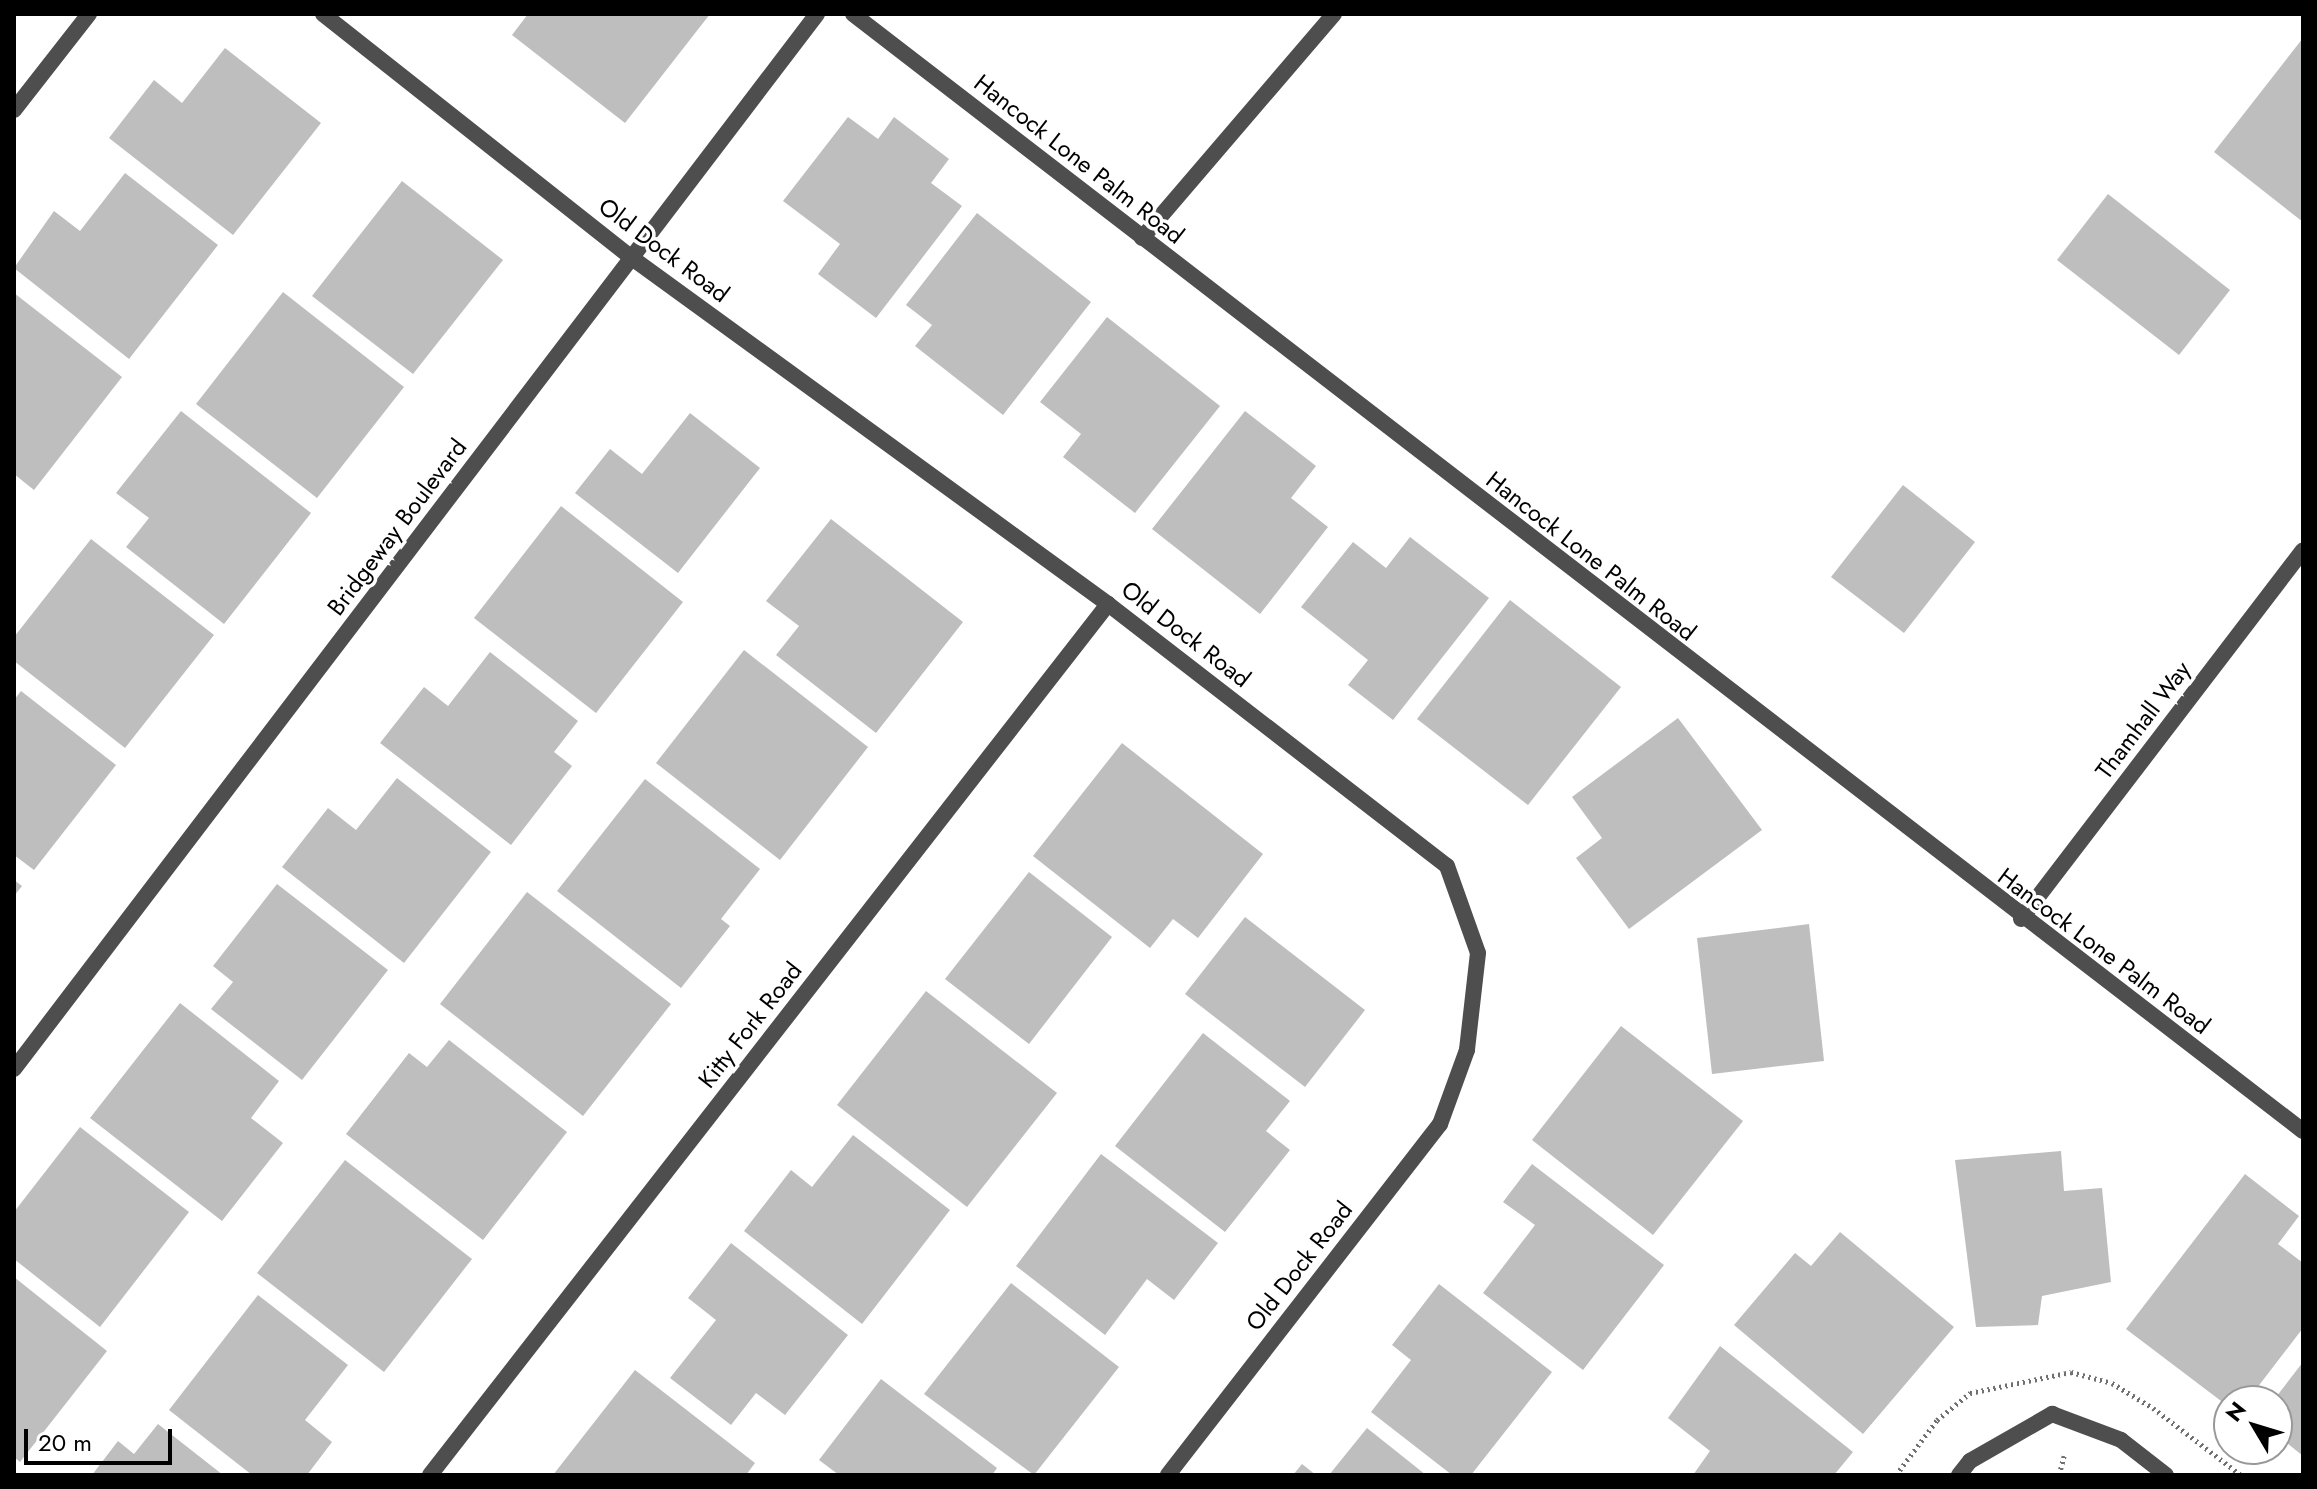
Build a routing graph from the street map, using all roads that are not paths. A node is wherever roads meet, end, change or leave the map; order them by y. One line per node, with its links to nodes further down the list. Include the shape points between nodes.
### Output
1 (89, 14): 6 (street)
2 (323, 14): 8 (street, Old Dock Road)
3 (817, 14): 8 (street, Bridgeway Boulevard)
4 (853, 14): 7 (street, Hancock Lone Palm Road)
5 (1334, 14): 7 (street)
6 (14, 110)
7 (1142, 238): 11 (street, Hancock Lone Palm Road)
8 (632, 258): 10 (street, Old Dock Road); 12 (street, Bridgeway Boulevard)
9 (2303, 550): 11 (street, Thamhall Way)
10 (1108, 604): 14 (street, Kitty Fork Road); 15 (street, Old Dock Road, via 1447,866 1478,953 1467,1050 1440,1124)
11 (2021, 919): 13 (street, Hancock Lone Palm Road)
12 (14, 1069)
13 (2303, 1131)
14 (430, 1475)
15 (1168, 1475)
16 (1959, 1475): 17 (street, via 1970,1461 2052,1414 2121,1440)
17 (2166, 1475)

